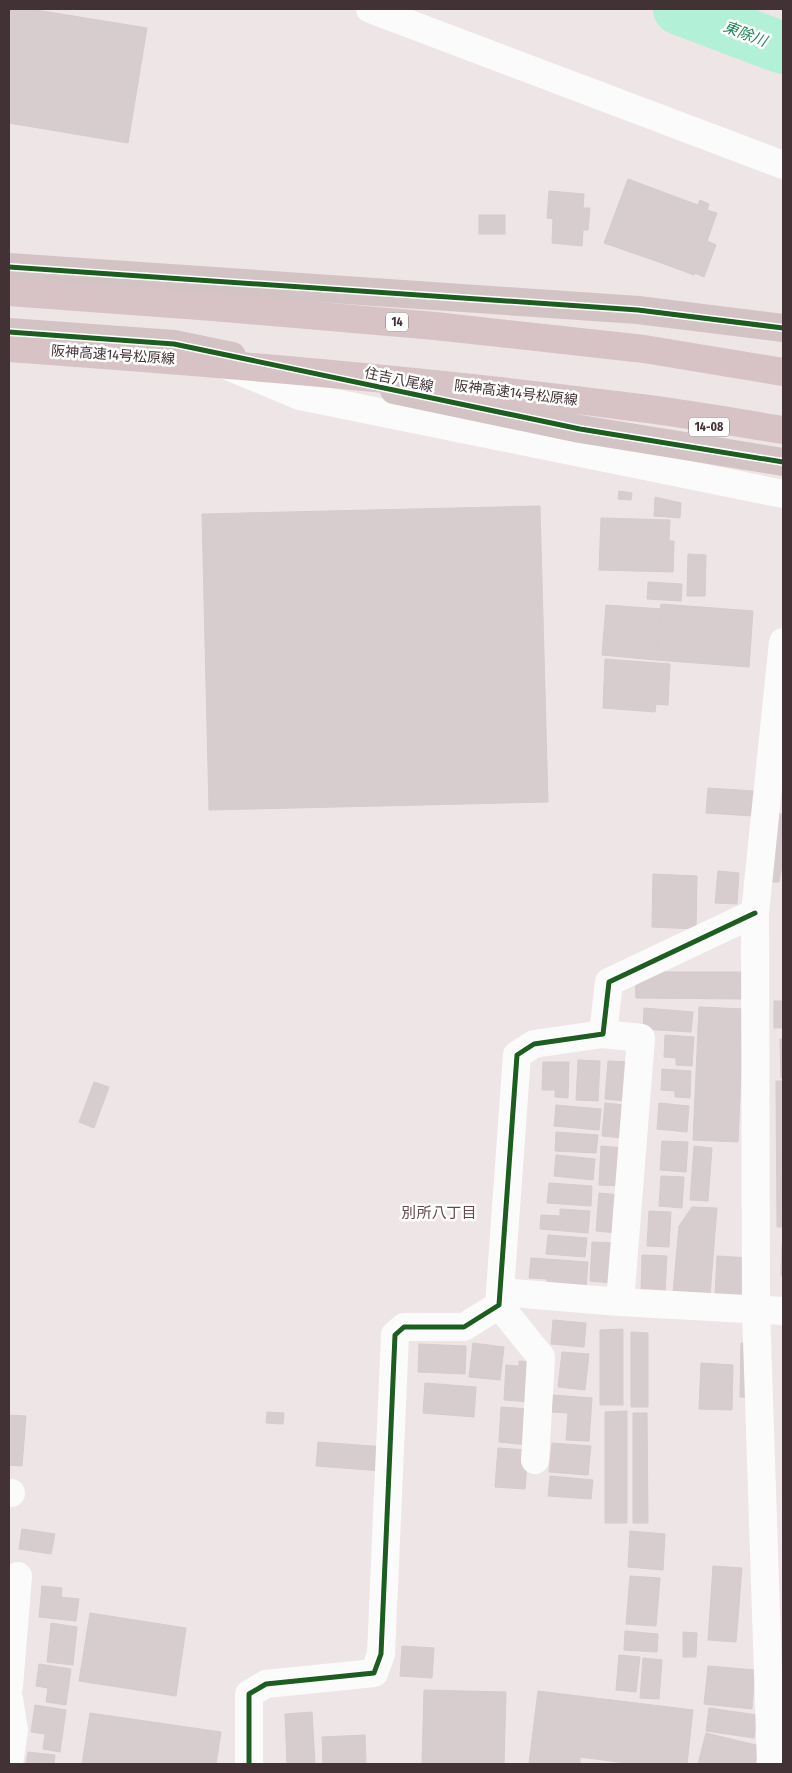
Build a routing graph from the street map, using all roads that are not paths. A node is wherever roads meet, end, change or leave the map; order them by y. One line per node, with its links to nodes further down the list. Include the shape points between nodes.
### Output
1 (370, 9): 2 (street)
2 (783, 165)
3 (9, 267): 5 (main road, via 638,310)
4 (9, 292): 9 (highway, 14, via 416,324)
5 (783, 328)
6 (9, 332): 7 (main road, 住吉八尾線)
7 (174, 344): 15 (main road, 住吉八尾線, via 580,429); 16 (street, via 300,396)
8 (9, 348): 12 (highway, 阪神高速14号松原線, via 429,382)
9 (644, 348): 10 (highway); 11 (highway, 14)
10 (783, 355)
11 (783, 372)
12 (634, 407): 13 (highway, 阪神高速14号松原線); 14 (highway, 14-08)
13 (783, 430)
14 (783, 448)
15 (783, 462)
16 (783, 494)
17 (783, 642): 18 (street)
18 (755, 913): 19 (street, via 609,982); 22 (street)
19 (603, 1034): 20 (street, via 534,1044 517,1055); 21 (street, via 641,1038)
20 (500, 1298): 21 (street); 24 (street, via 541,1357); 29 (street, via 464,1327 404,1327 395,1335 381,1654 374,1673 266,1684 249,1694)
21 (620, 1302): 22 (street)
22 (756, 1309): 23 (street); 30 (street)
23 (783, 1311)
24 (535, 1460)
25 (18, 1576): 26 (street)
26 (9, 1686)
27 (9, 1699): 28 (street, via 14,1730)
28 (9, 1764)
29 (249, 1764)
30 (771, 1764)

